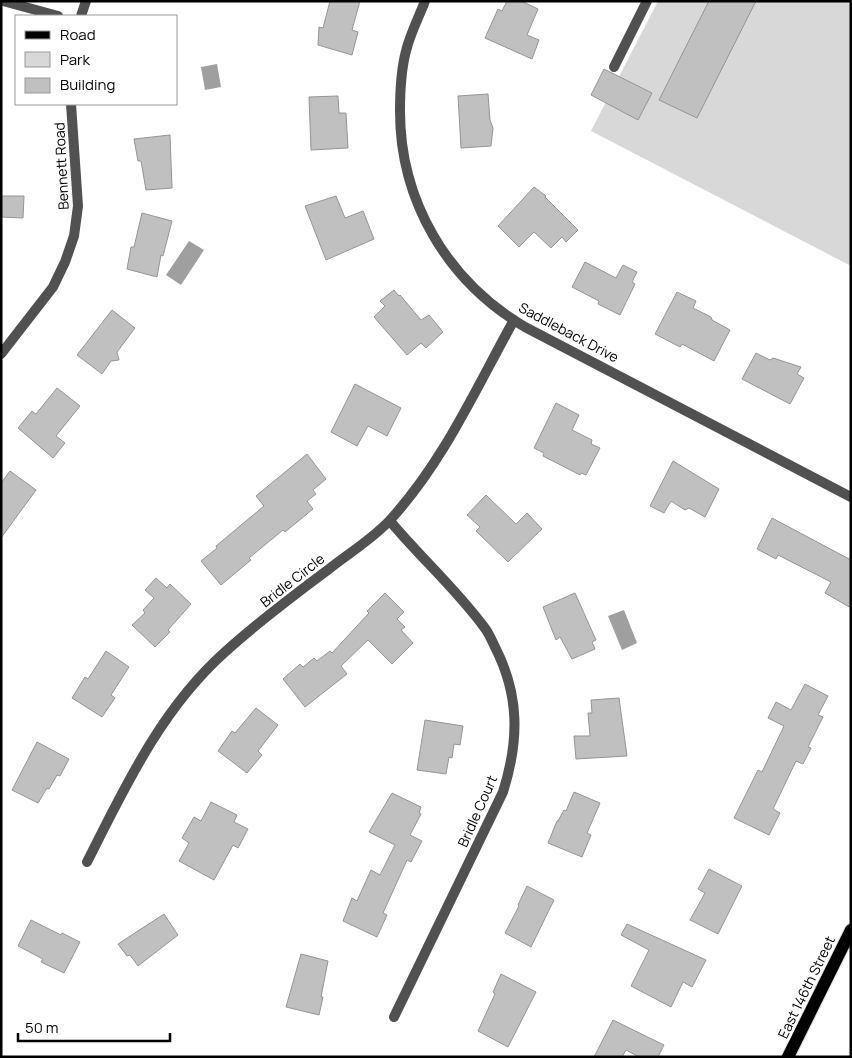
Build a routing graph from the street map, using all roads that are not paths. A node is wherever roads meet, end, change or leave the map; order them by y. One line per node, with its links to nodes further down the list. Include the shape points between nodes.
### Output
1 (3, 1): 5 (street)
2 (86, 1): 6 (street)
3 (425, 1): 9 (street, Saddleback Drive, via 406,51 400,92 404,163 413,195 440,247 459,272)
4 (647, 1): 7 (street)
5 (54, 15)
6 (81, 15)
7 (614, 67)
8 (71, 105): 10 (street, Bennett Road, via 78,206 74,236 53,287)
9 (514, 320): 11 (street, Saddleback Drive); 12 (street, Bridle Circle, via 433,467)
10 (1, 354)
11 (851, 497)
12 (390, 521): 13 (street, Bridle Circle, via 225,652 198,679 151,740); 15 (street, Bridle Court, via 485,628 508,678 515,733 511,767 503,792)
13 (87, 862)
14 (851, 930): 16 (main road, East 146th Street)
15 (394, 1017)
16 (788, 1057)

